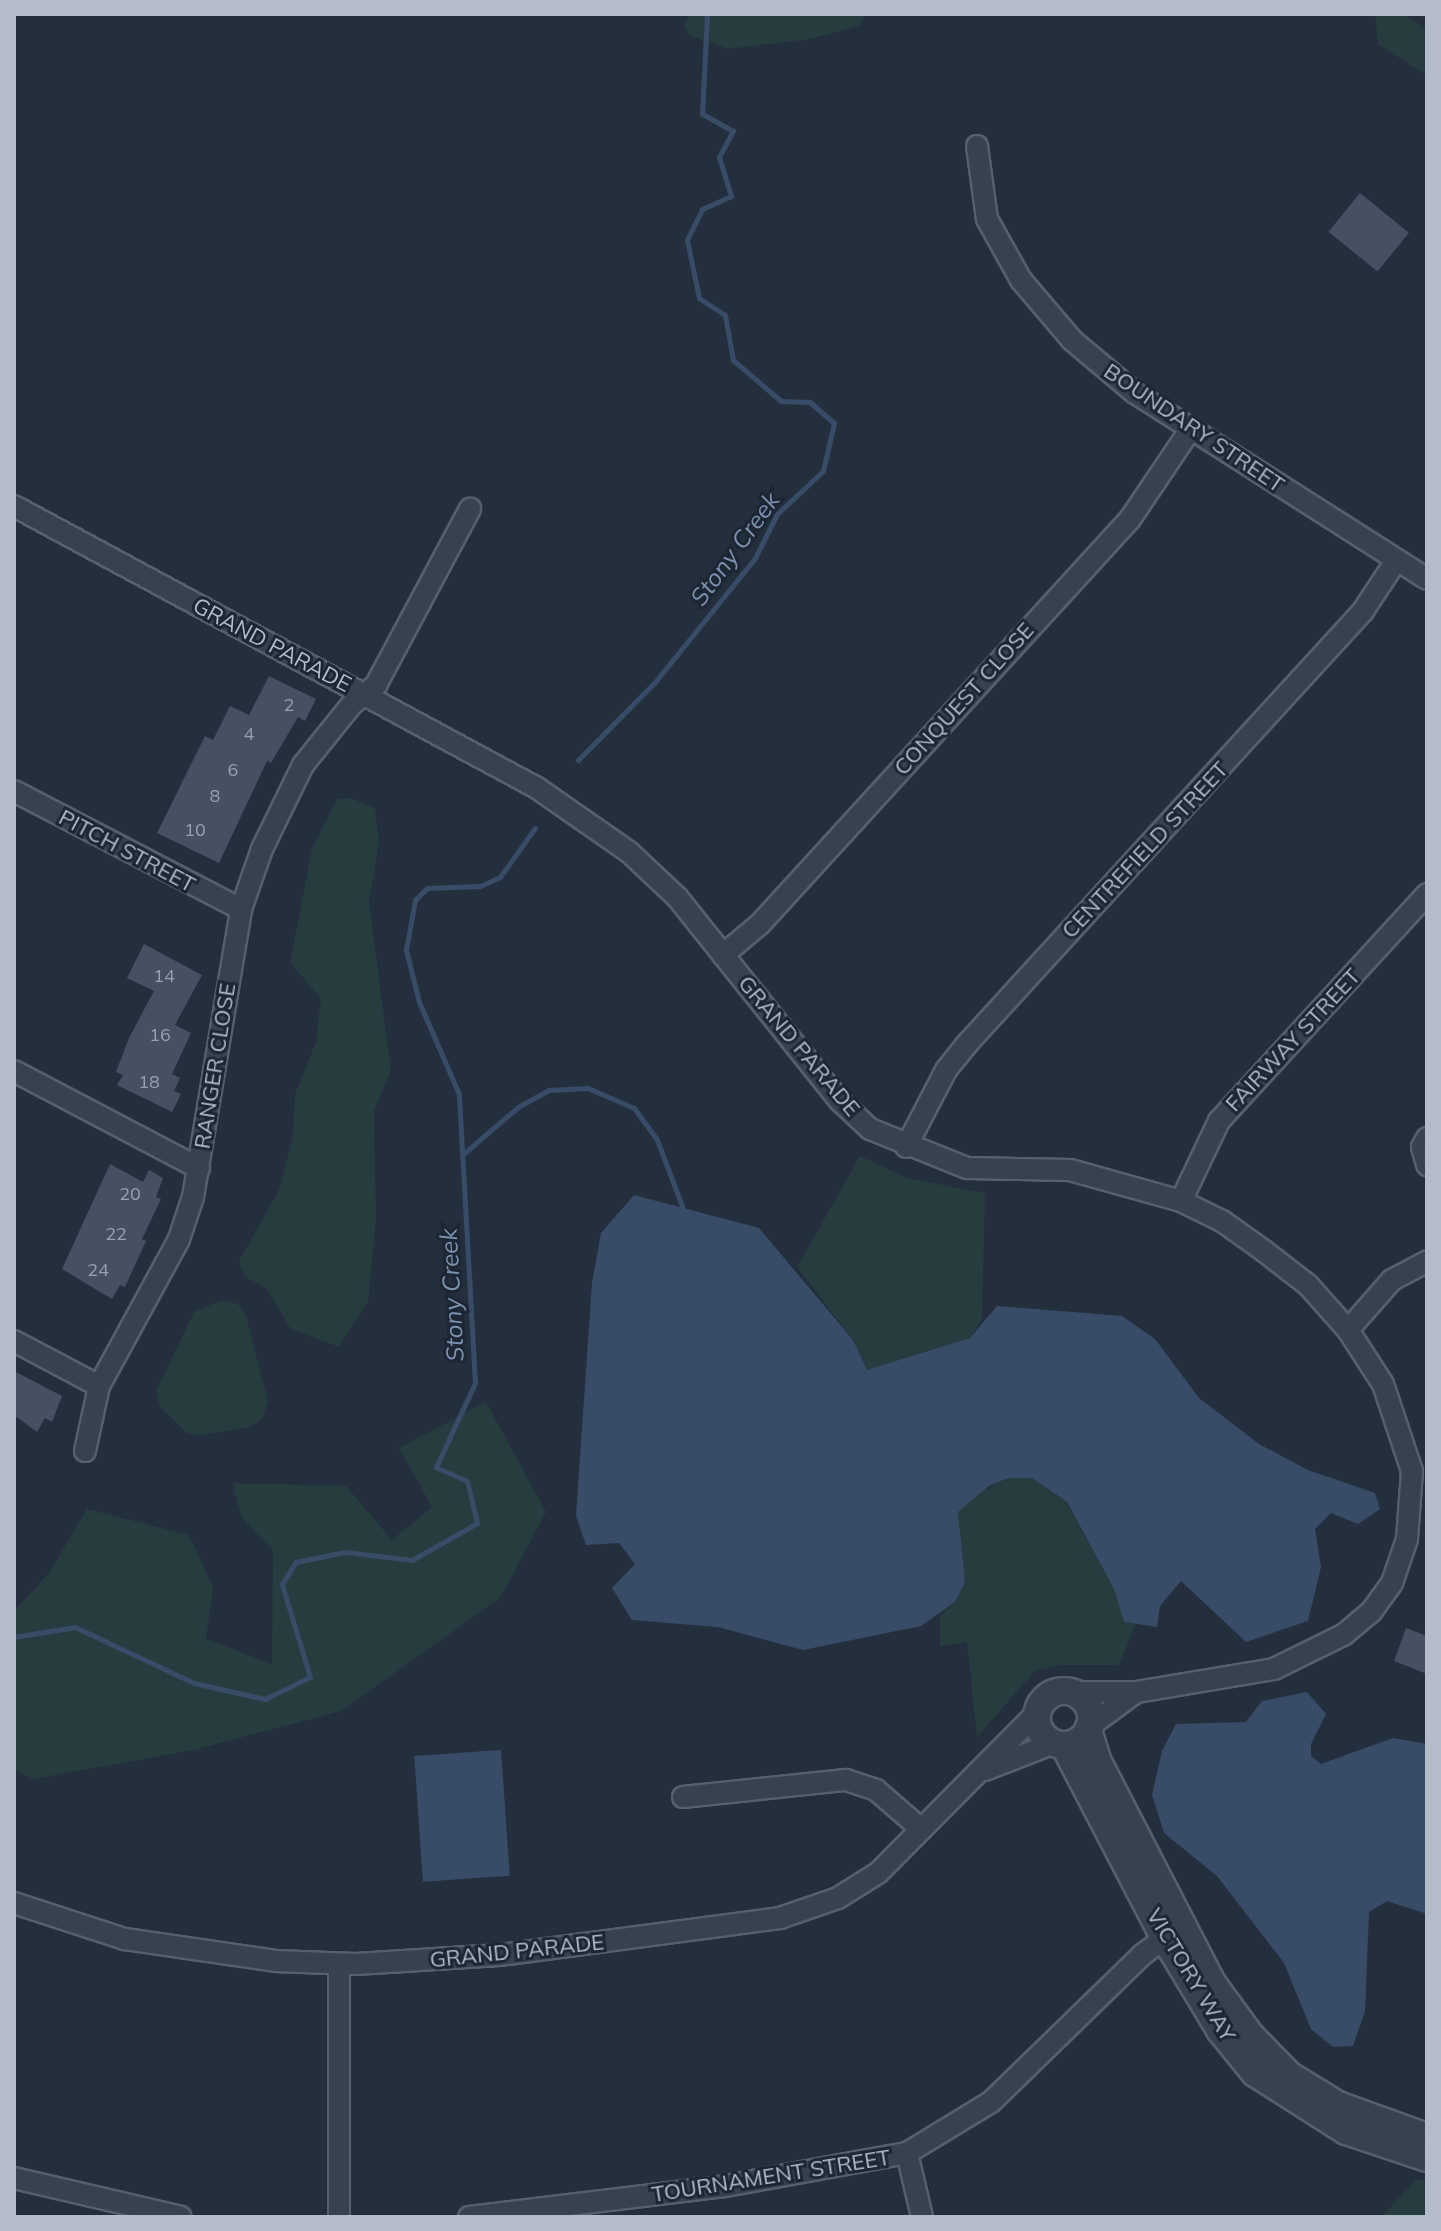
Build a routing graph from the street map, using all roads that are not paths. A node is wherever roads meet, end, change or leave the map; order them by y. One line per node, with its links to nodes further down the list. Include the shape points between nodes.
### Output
1 (977, 146): 2 (street, BOUNDARY STREET, via 987,219 1021,280 1105,370)
2 (1190, 430): 5 (street, BOUNDARY STREET); 11 (street, CONQUEST CLOSE, via 1130,519 760,924)
3 (14, 506): 7 (street, GRAND PARADE)
4 (470, 509): 7 (street, RANGER CLOSE, via 376,685)
5 (1396, 561): 6 (street, BOUNDARY STREET); 14 (street, CENTREFIELD STREET, via 1343,634 966,1045 946,1070)
6 (1427, 579)
7 (365, 694): 10 (street, RANGER CLOSE, via 303,765 262,849); 11 (street, GRAND PARADE, via 537,788 629,852 677,897)
8 (14, 791): 10 (street, PITCH STREET)
9 (1427, 894): 17 (street, FAIRWAY STREET, via 1219,1121)
10 (241, 909): 16 (street, RANGER CLOSE)
11 (723, 955): 14 (street, GRAND PARADE, via 840,1101 870,1129)
12 (14, 1071): 16 (street)
13 (1427, 1138): 15 (street, via 1422,1147)
14 (906, 1147): 17 (street, GRAND PARADE, via 967,1168 1070,1170)
15 (1427, 1165)
16 (199, 1168): 21 (street, RANGER CLOSE, via 179,1239)
17 (1181, 1201): 19 (street, GRAND PARADE, via 1222,1221 1308,1285)
18 (1427, 1261): 19 (street, via 1392,1280)
19 (1348, 1330): 24 (street, GRAND PARADE, via 1383,1384 1409,1454 1414,1504 1392,1583 1372,1611 1343,1635 1274,1669)
20 (14, 1341): 21 (street)
21 (99, 1386): 22 (street, RANGER CLOSE)
22 (85, 1451)
23 (1073, 1692): 24 (street, GRAND PARADE); 25 (street, via 1047,1697); 26 (street, via 1088,1705)
24 (1136, 1692): 26 (street, GRAND PARADE)
25 (1037, 1713): 27 (street, via 1040,1731); 28 (street, GRAND PARADE)
26 (1089, 1728): 27 (street); 32 (street, VICTORY WAY, via 1098,1762)
27 (1059, 1744): 28 (street, GRAND PARADE, via 1017,1754); 32 (street, VICTORY WAY)
28 (974, 1776): 30 (street, GRAND PARADE)
29 (683, 1797): 30 (street, via 846,1780 876,1790)
30 (921, 1829): 33 (street, GRAND PARADE, via 878,1873 838,1898 780,1918 500,1955)
31 (14, 1903): 33 (street, GRAND PARADE, via 125,1939 236,1957)
32 (1173, 1931): 34 (street, VICTORY WAY, via 1250,2035 1289,2075 1338,2105); 35 (street, TOURNAMENT STREET, via 991,2102); 36 (street, VICTORY WAY, via 1220,2030 1255,2073 1346,2131)
33 (339, 1964): 39 (street)
34 (1427, 2137)
35 (907, 2153): 40 (street, TOURNAMENT STREET, via 725,2186); 41 (street)
36 (1427, 2158)
37 (14, 2178): 38 (street)
38 (181, 2217)
39 (339, 2217)
40 (469, 2217)
41 (922, 2217)

